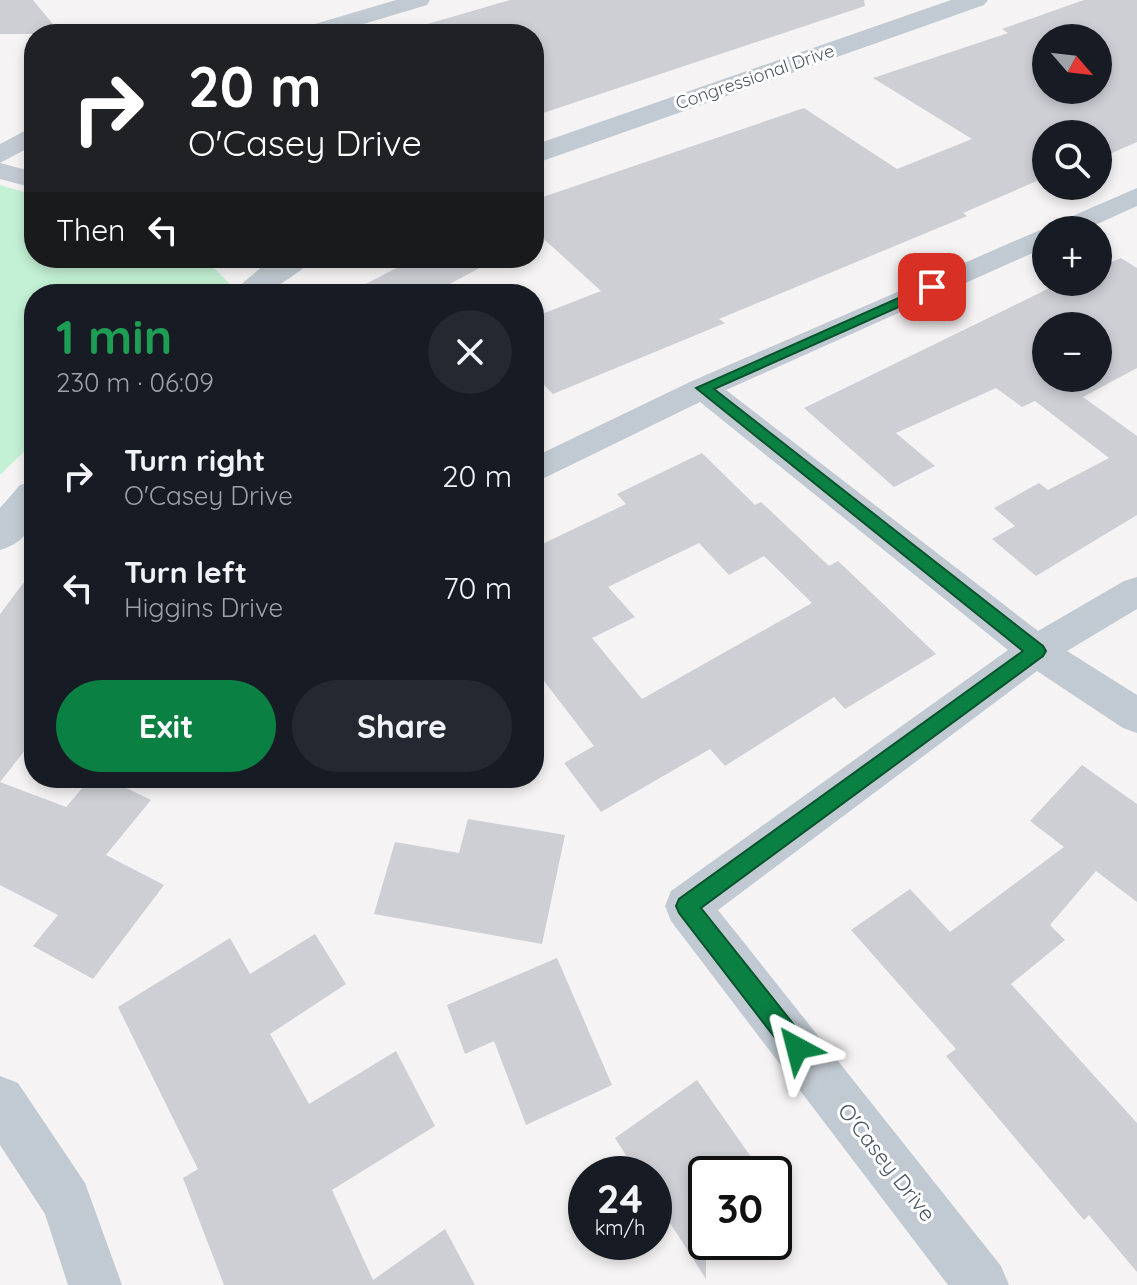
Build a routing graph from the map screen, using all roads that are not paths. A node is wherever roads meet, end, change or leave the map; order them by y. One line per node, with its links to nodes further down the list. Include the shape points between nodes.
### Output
1 (350, 0): 4 (street)
2 (419, 0): 4 (street)
3 (975, 0): 7 (street, Congressional Drive)
4 (368, 15): 5 (street)
5 (339, 24)
6 (24, 140): 8 (street)
7 (544, 151)
8 (0, 155)
9 (0, 171): 10 (street)
10 (24, 177)
11 (1137, 196): 12 (street)
12 (1092, 216)
13 (1032, 243): 16 (street)
14 (273, 268): 15 (street)
15 (257, 284)
16 (703, 388): 17 (street); 21 (street)
17 (544, 466)
18 (24, 507): 19 (street)
19 (0, 535)
20 (1137, 591): 21 (street, O'Casey Drive)
21 (1036, 651): 22 (street); 25 (street, O'Casey Drive, via 687,906)
22 (1137, 716)
23 (0, 1101): 24 (street, via 67,1201)
24 (95, 1285)
25 (982, 1285)

